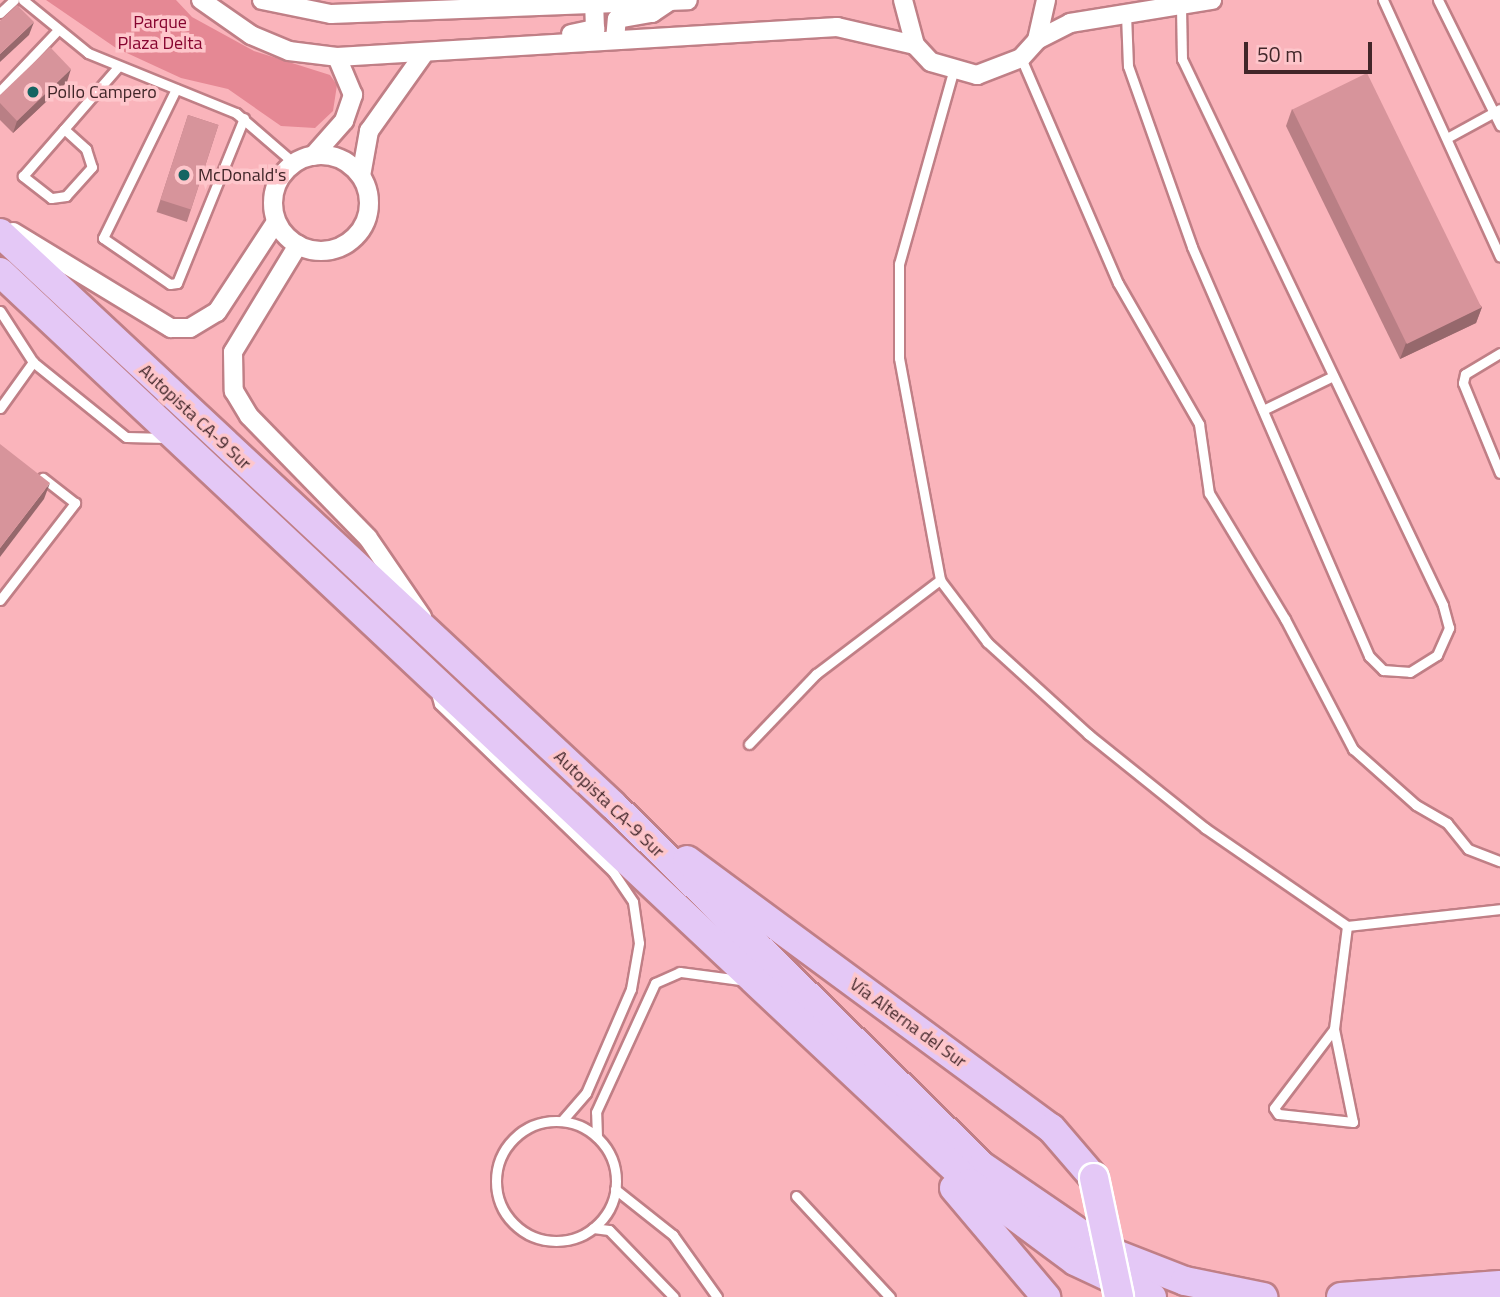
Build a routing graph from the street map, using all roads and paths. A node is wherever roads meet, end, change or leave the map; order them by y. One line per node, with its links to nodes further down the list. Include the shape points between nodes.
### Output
1 (14, 0): 14 (lane)
2 (23, 0): 16 (lane)
3 (201, 0): 22 (street, via 251,35 289,51)
4 (262, 0): 12 (street, via 331,14)
5 (688, 0): 11 (street)
6 (903, 0): 19 (street)
7 (1046, 0): 18 (street)
8 (1212, 0): 13 (street)
9 (1383, 0): 32 (lane)
10 (1438, 0): 28 (lane)
11 (670, 1): 12 (street); 17 (street, via 652,13 617,19)
12 (594, 2): 20 (street, via 595,29)
13 (1181, 5): 15 (street); 45 (lane, via 1182,59)
14 (0, 13)
15 (1126, 14): 18 (street, via 1070,23); 47 (lane, via 1128,66 1192,247)
16 (56, 32): 24 (lane); 27 (lane)
17 (615, 40): 19 (street, via 837,27); 20 (street)
18 (1037, 40): 23 (street)
19 (915, 44): 25 (street)
20 (524, 47): 21 (street)
21 (423, 55): 22 (street); 35 (street, via 369,131)
22 (337, 57): 33 (street, via 353,95 344,121)
23 (1021, 58): 25 (street, via 989,73); 57 (lane, via 1118,283 1199,424 1209,493 1285,619 1353,749 1416,805 1447,822 1468,849)
24 (117, 68): 26 (lane); 31 (lane)
25 (953, 72): 51 (lane, via 899,264 899,358)
26 (176, 89): 29 (lane); 29 (lane, via 103,238 170,284 177,283)
27 (0, 91)
28 (1497, 110): 30 (lane); 32 (lane)
29 (244, 118): 34 (lane)
30 (1500, 125)
31 (64, 129): 31 (lane, via 23,176 51,198 66,196 92,167 86,149)
32 (1447, 138): 40 (lane)
33 (313, 156): 34 (street); 35 (street, via 340,159)
34 (294, 163): 36 (street, via 274,189)
35 (361, 176): 39 (street, via 368,192 362,228 334,250)
36 (276, 222): 37 (street, via 217,312 190,328 171,328); 39 (street)
37 (0, 224)
38 (0, 233): 53 (highway, Autopista CA-9 Sur)
39 (298, 245): 53 (street, via 233,352 234,391 249,416 368,537)
40 (1500, 257)
41 (0, 272): 48 (highway, Autopista CA-9 Sur)
42 (0, 311): 44 (lane)
43 (1500, 353): 50 (lane, via 1465,374 1463,383)
44 (33, 362): 46 (lane); 48 (lane, via 125,437)
45 (1333, 376): 47 (lane); 47 (lane, via 1449,628 1437,654 1410,672 1383,670 1369,656)
46 (0, 408)
47 (1264, 410)
48 (176, 438): 54 (highway, Autopista CA-9 Sur)
49 (32, 469): 52 (lane, via 75,503)
50 (1500, 473)
51 (940, 580): 55 (lane, via 816,674); 59 (lane, via 987,642 1088,734 1205,828)
52 (0, 600)
53 (437, 644): 56 (highway, Autopista CA-9 Sur)
54 (433, 681): 60 (highway, Autopista CA-9 Sur); 62 (lane, via 439,704 613,872 633,902 639,943 631,989 586,1093)
55 (749, 744)
56 (614, 805): 73 (highway, Vía Alterna del Sur, bridge, via 1051,1128 1094,1178); 75 (highway, Autopista CA-9 Sur, via 812,1006 1027,1202 1143,1268)
57 (1500, 860)
58 (1500, 909): 59 (lane)
59 (1347, 926): 61 (lane)
60 (755, 985): 63 (lane, via 700,972 668,974 655,983 596,1112); 64 (highway, Autopista CA-9 Sur)
61 (1334, 1029): 61 (lane, via 1274,1108 1278,1114 1353,1122)
62 (562, 1121): 63 (lane); 67 (lane, via 525,1129 510,1141 497,1168 497,1197 519,1229 536,1238 575,1238)
63 (597, 1137): 65 (lane, via 612,1161)
64 (932, 1149): 72 (highway, via 949,1182); 74 (highway, Autopista CA-9 Sur, via 1036,1235)
65 (615, 1189): 67 (lane); 70 (lane, via 673,1234)
66 (796, 1196): 71 (lane)
67 (593, 1228): 69 (lane, via 618,1237)
68 (1500, 1285): 76 (highway)
69 (674, 1297)
70 (717, 1297)
71 (890, 1297)
72 (1046, 1297)
73 (1119, 1297)
74 (1152, 1297)
75 (1263, 1297)
76 (1341, 1297)

